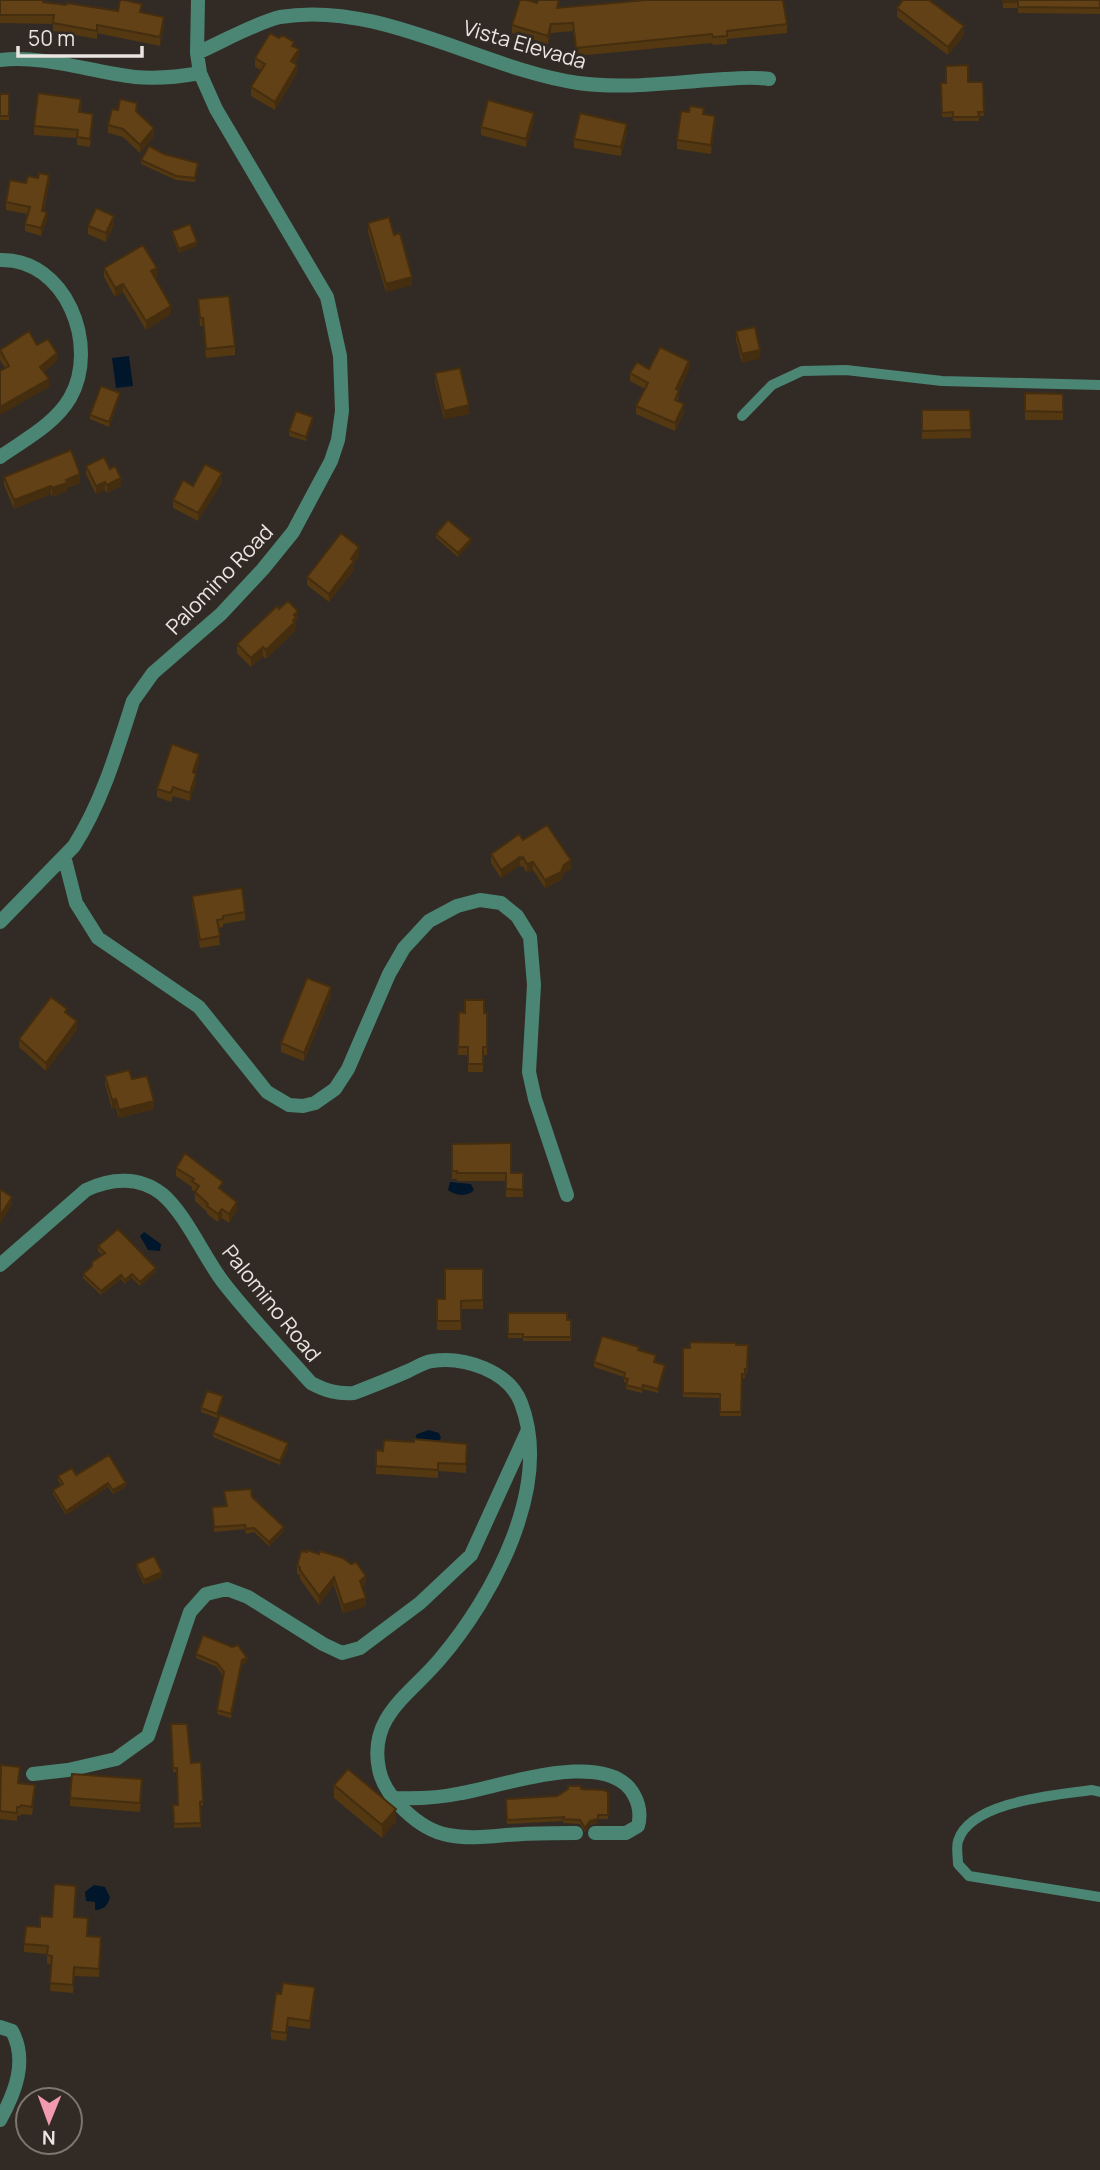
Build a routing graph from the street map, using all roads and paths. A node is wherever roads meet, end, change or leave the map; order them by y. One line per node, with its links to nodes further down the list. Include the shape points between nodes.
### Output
1 (198, 0): 2 (street, Palomino Road)
2 (197, 53): 4 (street, Palomino Road); 5 (street, Vista Elevada, via 277,18 326,13 364,18 577,83 619,87)
3 (0, 60): 4 (street, via 52,62 134,76)
4 (200, 73): 10 (street, Palomino Road, via 216,109 327,297 340,356 338,440 293,532 221,614 141,688 99,801)
5 (769, 79)
6 (0, 260): 9 (street, via 25,264 62,292 73,312 81,354 71,397 58,415)
7 (1100, 385): 8 (lane, via 802,371 772,385)
8 (742, 416)
9 (0, 457)
10 (64, 856): 11 (street, Palomino Road); 12 (street, via 76,903 97,938 198,1007 267,1092 289,1105 315,1103 335,1089 389,974 404,948 429,921 480,900 500,903 517,916 530,937 534,985 529,1072)
11 (0, 922)
12 (567, 1195)
13 (0, 1265): 14 (street, Palomino Road, via 86,1190 116,1180 134,1181 155,1190 173,1206 223,1282 311,1383 325,1391 354,1393 432,1361 463,1363 497,1373 511,1383)
14 (529, 1428): 15 (street, via 471,1555 420,1603 360,1648 342,1653 227,1589 206,1594 190,1612 148,1736 116,1759); 17 (street, Palomino Road, via 532,1461 526,1494 503,1563 465,1628 383,1722 377,1736 379,1769)
15 (33, 1774)
16 (1100, 1792): 20 (lane, via 1017,1801 974,1818 958,1841 958,1864 969,1876)
17 (392, 1798): 18 (street, Palomino Road, via 419,1821 446,1835); 19 (street, via 421,1799 530,1777 603,1772 620,1778 632,1790 640,1815 638,1826 626,1833)
18 (576, 1833)
19 (595, 1833)
20 (1100, 1897)
21 (0, 2027): 22 (street, via 12,2031 19,2043 20,2068)
22 (0, 2120)

